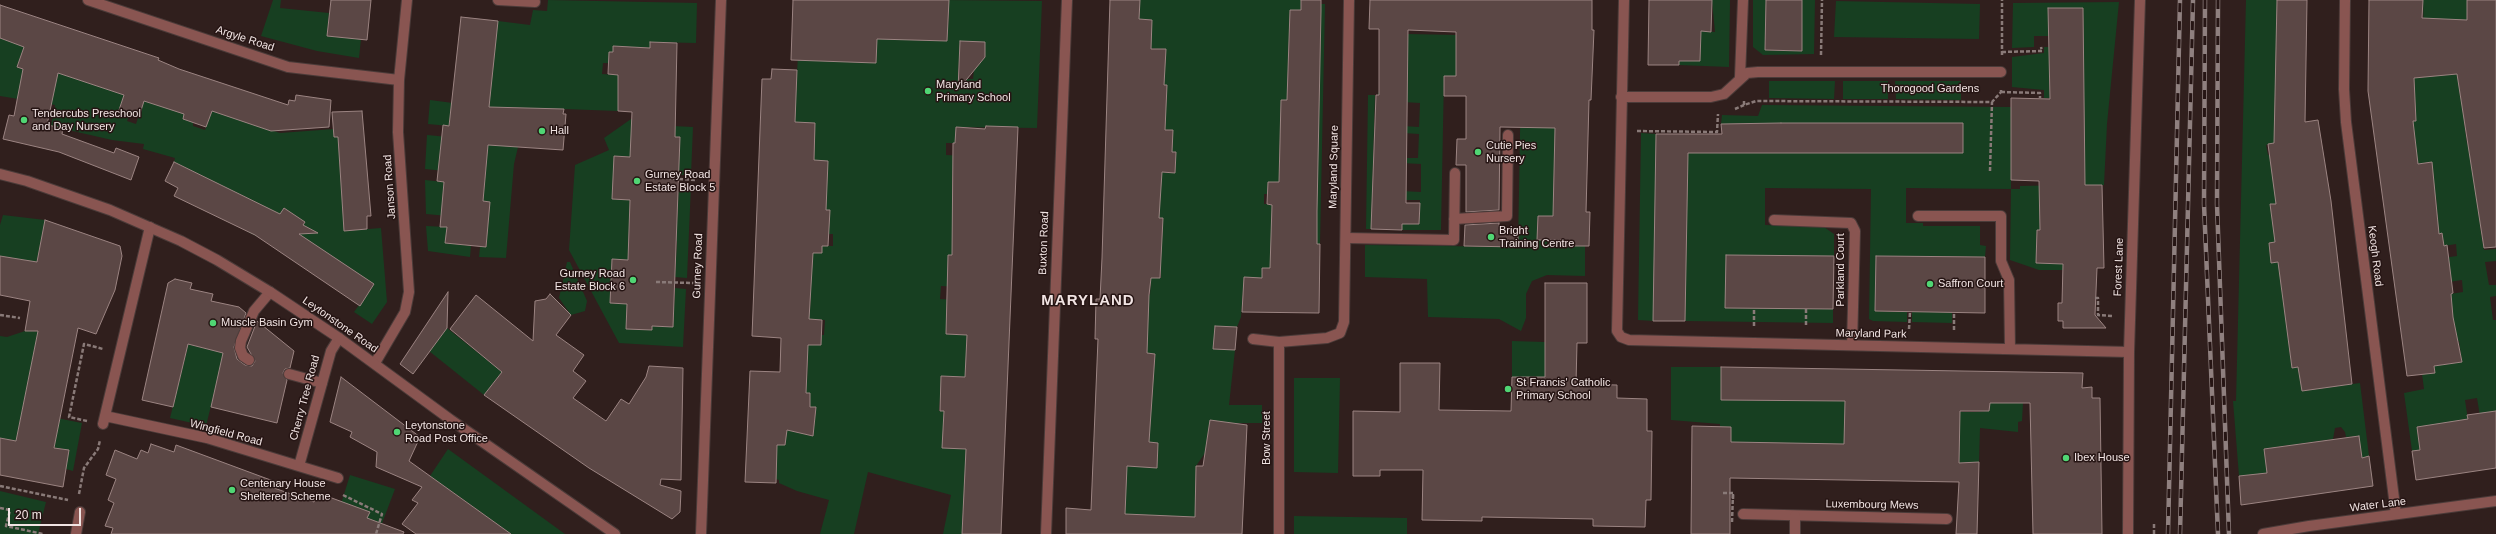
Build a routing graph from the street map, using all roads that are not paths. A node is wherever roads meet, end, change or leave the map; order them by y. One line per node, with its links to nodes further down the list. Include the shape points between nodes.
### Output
1 (88, 0): 14 (street, Argyle Road, via 288,67)
2 (407, 0): 14 (street, Janson Road)
3 (498, 0): 11 (street)
4 (721, 0): 45 (street, Gurney Road)
5 (1067, 0): 46 (street, Buxton Road)
6 (1349, 0): 23 (street, Maryland Square)
7 (1624, 0): 15 (street)
8 (1743, 0): 13 (street)
9 (2140, 0): 30 (street, Forest Lane)
10 (2345, 0): 40 (street, Keogh Road, via 2346,122)
11 (535, 2)
12 (2001, 72): 13 (street, Thorogood Gardens, via 1758,72)
13 (1740, 77): 15 (street, via 1724,94 1711,97)
14 (399, 80): 32 (street, Janson Road, via 398,132 409,292 405,312)
15 (1622, 97): 28 (street, Maryland Park, via 1617,331 1621,337 1629,340)
16 (1508, 134): 20 (street, via 1507,216)
17 (1455, 173): 20 (street)
18 (0, 174): 22 (street, Leytonstone Road, via 27,180)
19 (1918, 216): 29 (street, via 2000,216 2000,261 2009,280)
20 (1454, 219): 23 (street, via 1454,240)
21 (1774, 220): 28 (street, Parkland Court, via 1851,223 1855,231)
22 (150, 227): 24 (street, Leytonstone Road, via 181,241); 35 (street, Wingfield Road, via 104,420 207,438)
23 (1346, 238): 27 (street, Maryland Square, via 1344,322 1340,333 1327,338)
24 (270, 292): 25 (street, Leytonstone Road); 31 (street, via 254,311 241,341 243,356)
25 (339, 338): 32 (street, Leytonstone Road); 34 (street, Cherry Tree Road, via 330,351)
26 (1253, 339): 27 (street)
27 (1279, 342): 47 (street, Bow Street)
28 (1852, 345): 29 (street, Maryland Park)
29 (2010, 349): 30 (street, Maryland Park)
30 (2129, 352): 49 (street, Forest Lane)
31 (249, 360)
32 (375, 363): 44 (street, Leytonstone Road, via 451,420)
33 (289, 374): 34 (street)
34 (322, 383): 35 (street, Cherry Tree Road)
35 (299, 466): 36 (street, Wingfield Road)
36 (338, 478)
37 (2496, 501): 40 (street, Water Lane)
38 (80, 512): 43 (street)
39 (1743, 514): 41 (street, Luxembourg Mews)
40 (2396, 514): 50 (street, Water Lane)
41 (1795, 516): 42 (street, Luxembourg Mews); 48 (street)
42 (1947, 519)
43 (76, 534)
44 (615, 534)
45 (701, 534)
46 (1046, 534)
47 (1279, 534)
48 (1796, 534)
49 (2128, 534)
50 (2263, 534)

